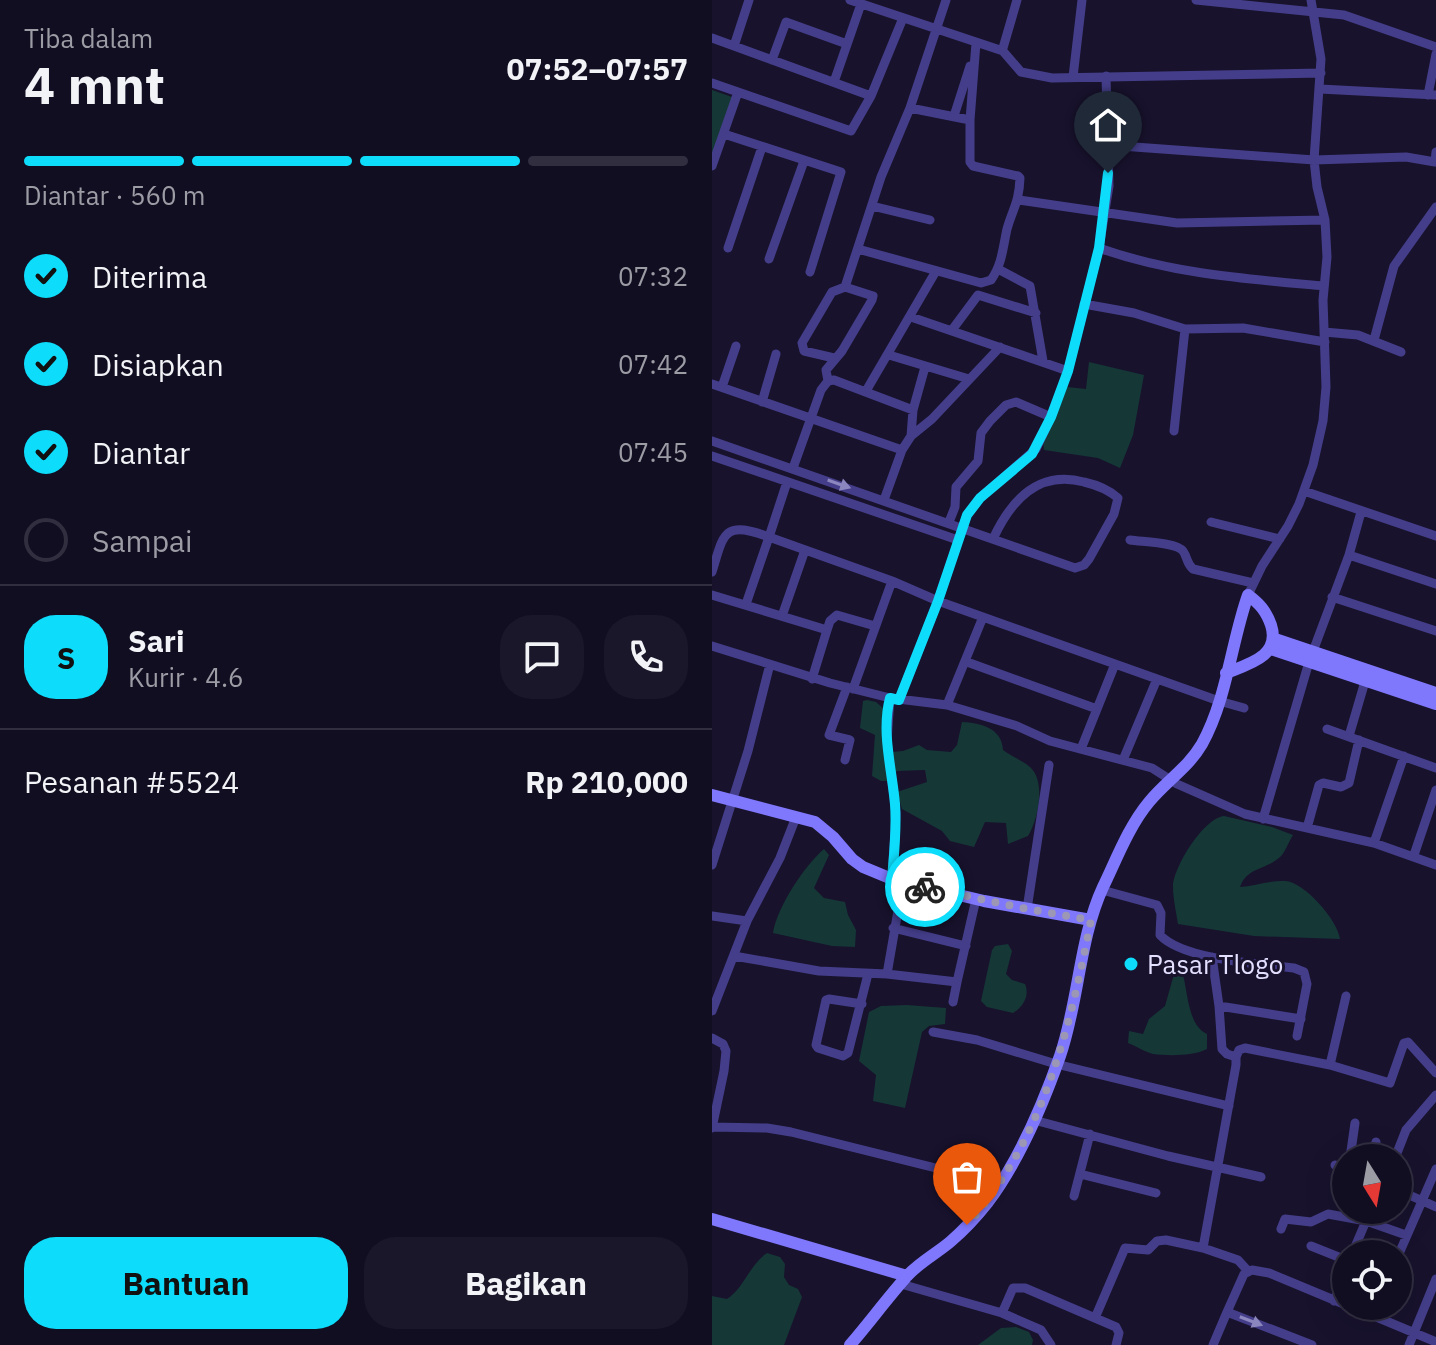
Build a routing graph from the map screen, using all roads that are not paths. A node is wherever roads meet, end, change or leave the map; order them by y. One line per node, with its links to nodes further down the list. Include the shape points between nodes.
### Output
1 (749, 0): 13 (street)
2 (850, 0): 7 (street)
3 (946, 0): 10 (street)
4 (1017, 0): 16 (street)
5 (1082, 0): 21 (street)
6 (1202, 1): 8 (street, via 1277,10)
7 (861, 4): 9 (street); 12 (street)
8 (1312, 5): 15 (street); 19 (street)
9 (903, 18): 10 (street); 27 (street)
10 (937, 31): 14 (street); 28 (street)
11 (712, 38): 13 (street)
12 (847, 44): 18 (street, via 786,22); 22 (street)
13 (734, 46): 18 (street)
14 (976, 46): 16 (street); 29 (street); 30 (street)
15 (1436, 47)
16 (1002, 50): 21 (street, via 1021,72)
17 (1436, 54): 26 (street)
18 (772, 60): 22 (street)
19 (1321, 73): 20 (street); 24 (street)
20 (1106, 76): 21 (street); 32 (street)
21 (1073, 77)
22 (834, 82): 27 (street)
23 (712, 83): 25 (street)
24 (1320, 89): 26 (street); 35 (street)
25 (738, 92): 27 (street, via 849,131); 31 (street)
26 (1432, 95)
27 (871, 96)
28 (910, 108): 29 (street); 39 (street)
29 (954, 116): 30 (street)
30 (970, 120): 38 (street, via 971,164 1019,176)
31 (724, 134): 33 (street); 37 (street)
32 (1107, 145): 35 (street); 41 (street, via 1109,186)
33 (762, 147): 36 (street); 44 (street)
34 (1436, 152): 35 (street, via 1435,162 1406,157)
35 (1314, 160): 43 (street)
36 (804, 161): 47 (street); 50 (street, via 841,172)
37 (712, 166)
38 (1019, 200): 41 (street); 48 (street)
39 (872, 206): 42 (street); 46 (street)
40 (1436, 207): 61 (street, via 1394,266)
41 (1103, 212): 43 (street, via 1177,223); 45 (street)
42 (930, 220)
43 (1325, 220): 52 (street)
44 (728, 248)
45 (1099, 248): 52 (street, via 1197,274); 55 (street)
46 (858, 249): 49 (street); 53 (street)
47 (769, 259)
48 (998, 269): 51 (street, via 991,280); 56 (street, via 1030,286)
49 (936, 271): 51 (street); 57 (street)
50 (810, 272)
51 (981, 283): 54 (street)
52 (1324, 286): 60 (street)
53 (845, 287): 67 (street, via 873,296); 67 (street, via 832,292 801,346)
54 (978, 295): 56 (street); 59 (street)
55 (1084, 304): 58 (street); 70 (street)
56 (1036, 313): 68 (street)
57 (911, 317): 59 (street); 66 (street)
58 (1185, 329): 60 (street, via 1243,328); 79 (street)
59 (952, 330): 63 (street)
60 (1324, 337): 61 (street, via 1358,335); 86 (street, via 1323,421)
61 (1374, 340): 64 (street)
62 (736, 346): 73 (street)
63 (1000, 347): 68 (street); 71 (street)
64 (1401, 352)
65 (776, 354): 75 (street)
66 (889, 355): 69 (street); 74 (street)
67 (834, 358): 72 (street, via 826,370)
68 (1043, 361): 70 (street)
69 (925, 367): 71 (street); 76 (street)
70 (1068, 371): 77 (street)
71 (969, 379): 80 (street)
72 (828, 381): 74 (street); 78 (street)
73 (717, 385): 75 (street)
74 (866, 391): 76 (street)
75 (762, 402): 78 (street)
76 (913, 410): 80 (street)
77 (1051, 417): 89 (street, via 1016,402 990,421 979,439 978,461 956,487); 91 (street, via 1036,449 980,498)
78 (811, 419): 82 (street); 84 (street)
79 (1174, 431)
80 (911, 436): 82 (street)
81 (712, 441): 84 (street)
82 (902, 450): 87 (street)
83 (712, 456): 85 (street)
84 (793, 468): 87 (street, one-way to 87)
85 (787, 482): 93 (street); 96 (street)
86 (1304, 491): 88 (street); 95 (street)
87 (884, 500): 89 (street)
88 (1361, 512): 92 (street); 99 (street)
89 (949, 522): 91 (street)
90 (1211, 522): 95 (street)
91 (963, 526): 94 (street); 96 (street)
92 (1436, 536)
93 (769, 537): 98 (street); 100 (street, via 730,531 721,539); 107 (street)
94 (993, 539): 94 (street, via 1079,568 1089,559 1118,498 1086,482 1048,480 1008,509)
95 (1280, 539): 103 (street)
96 (958, 540): 106 (street)
97 (1130, 540): 103 (street, via 1174,545 1193,569)
98 (805, 550): 101 (street); 108 (street)
99 (1349, 555): 102 (street); 105 (street)
100 (713, 568)
101 (892, 581): 106 (street); 110 (street)
102 (1436, 584)
103 (1250, 589): 113 (street, via 1265,611); 119 (street)
104 (712, 595): 107 (street)
105 (1332, 597): 112 (street); 115 (street)
106 (938, 601): 109 (street); 125 (street)
107 (746, 604): 108 (street)
108 (782, 616): 111 (street)
109 (983, 617): 116 (street); 118 (street)
110 (875, 626): 111 (street, via 837,615); 123 (street)
111 (827, 630): 121 (street)
112 (1436, 631)
113 (1273, 644): 115 (street); 119 (street, via 1255,662)
114 (712, 646): 117 (street)
115 (1311, 657): 120 (street); 146 (street)
116 (967, 662): 128 (street); 130 (street)
117 (770, 664): 121 (street); 143 (street)
118 (1115, 664): 122 (street); 130 (street)
119 (1226, 673): 126 (street)
120 (1367, 675): 124 (street); 127 (street); 132 (street)
121 (812, 679): 123 (street)
122 (1157, 679): 126 (street); 137 (street)
123 (850, 688): 125 (street); 136 (street, via 829,735 850,740)
124 (1436, 693)
125 (892, 701): 128 (street); 152 (street, via 887,741)
126 (1219, 701): 129 (street); 140 (street, via 1201,745)
127 (1436, 704)
128 (947, 705): 134 (street)
129 (1244, 708)
130 (1097, 709): 134 (street)
131 (1327, 729): 132 (street)
132 (1349, 736): 133 (street)
133 (1359, 740): 135 (street); 147 (street, via 1349,783 1319,785)
134 (1081, 749): 137 (street)
135 (1404, 756): 139 (street); 148 (street)
136 (845, 760)
137 (1123, 760): 140 (street, via 1152,768)
138 (1049, 765): 155 (street)
139 (1436, 768)
140 (1171, 781): 146 (street); 153 (street, via 1133,825)
141 (1436, 790): 144 (street)
142 (712, 795): 143 (street)
143 (731, 800): 145 (street); 150 (street)
144 (1432, 815): 149 (street)
145 (796, 817): 152 (street, via 824,828 863,867); 158 (street)
146 (1263, 819): 147 (street)
147 (1307, 828): 148 (street)
148 (1374, 843): 149 (street)
149 (1414, 855): 151 (street)
150 (712, 865)
151 (1436, 865)
152 (898, 880): 154 (street); 159 (street)
153 (1102, 890): 157 (street); 162 (street, via 1157,905 1163,939)
154 (976, 899): 155 (street); 160 (street)
155 (1027, 909): 157 (street)
156 (712, 916): 158 (street)
157 (1091, 920): 176 (street)
158 (747, 921): 161 (street)
159 (893, 928): 160 (street); 164 (street)
160 (966, 946): 165 (street)
161 (734, 956): 163 (street); 170 (street)
162 (1212, 957): 169 (street); 171 (street, via 1301,970 1307,978)
163 (868, 974): 164 (street); 168 (street)
164 (887, 974): 165 (street)
165 (957, 982): 167 (street)
166 (1346, 996): 177 (street)
167 (953, 1002)
168 (862, 1004): 168 (street, via 848,1053 818,1048 827,999)
169 (1219, 1006): 171 (street); 175 (street, via 1222,1049)
170 (712, 1011)
171 (1301, 1019): 173 (street)
172 (933, 1032): 176 (street)
173 (1297, 1036)
174 (712, 1038): 183 (street, via 726,1051)
175 (1236, 1057): 177 (street, via 1245,1048); 180 (street)
176 (1056, 1064): 180 (street); 181 (street)
177 (1330, 1065): 178 (street, via 1390,1083 1408,1042)
178 (1436, 1073)
179 (1436, 1095): 186 (street)
180 (1229, 1106): 187 (street)
181 (1034, 1120): 184 (street); 191 (street)
182 (1355, 1123): 185 (street)
183 (712, 1128): 191 (street, via 791,1132)
184 (1090, 1134): 187 (street); 189 (street)
185 (1352, 1144)
186 (1400, 1144)
187 (1218, 1167): 190 (street); 204 (street)
188 (1436, 1169): 195 (street)
189 (1080, 1174): 192 (street); 193 (street)
190 (1261, 1177)
191 (1000, 1184): 208 (street, via 967,1225)
192 (1156, 1193)
193 (1074, 1196)
194 (1412, 1197): 195 (street)
195 (1420, 1201): 196 (street); 201 (street)
196 (1436, 1207)
197 (1332, 1216): 200 (street, via 1311,1222 1285,1219)
198 (712, 1219): 208 (street)
199 (1375, 1224): 201 (street)
200 (1281, 1229)
201 (1406, 1235): 202 (street)
202 (1404, 1240)
203 (1311, 1246): 205 (street)
204 (1203, 1248): 206 (street, via 1238,1260); 213 (street, via 1166,1240 1148,1250 1125,1248)
205 (1332, 1254)
206 (1248, 1271): 210 (street, via 1269,1273); 211 (street)
207 (1436, 1279): 209 (street)
208 (904, 1280): 212 (street); 217 (street)
209 (1433, 1296): 215 (street)
210 (1332, 1300)
211 (1227, 1312): 220 (street); 221 (street, one-way to 221)
212 (1002, 1313): 213 (street, via 1013,1288 1020,1287); 218 (street, via 1041,1330)
213 (1095, 1318): 219 (street, via 1116,1327)
214 (1392, 1320): 215 (street)
215 (1414, 1333): 216 (street); 222 (street)
216 (1436, 1342)
217 (850, 1345)
218 (1051, 1345)
219 (1116, 1345)
220 (1213, 1345)
221 (1310, 1345)
222 (1409, 1345)

